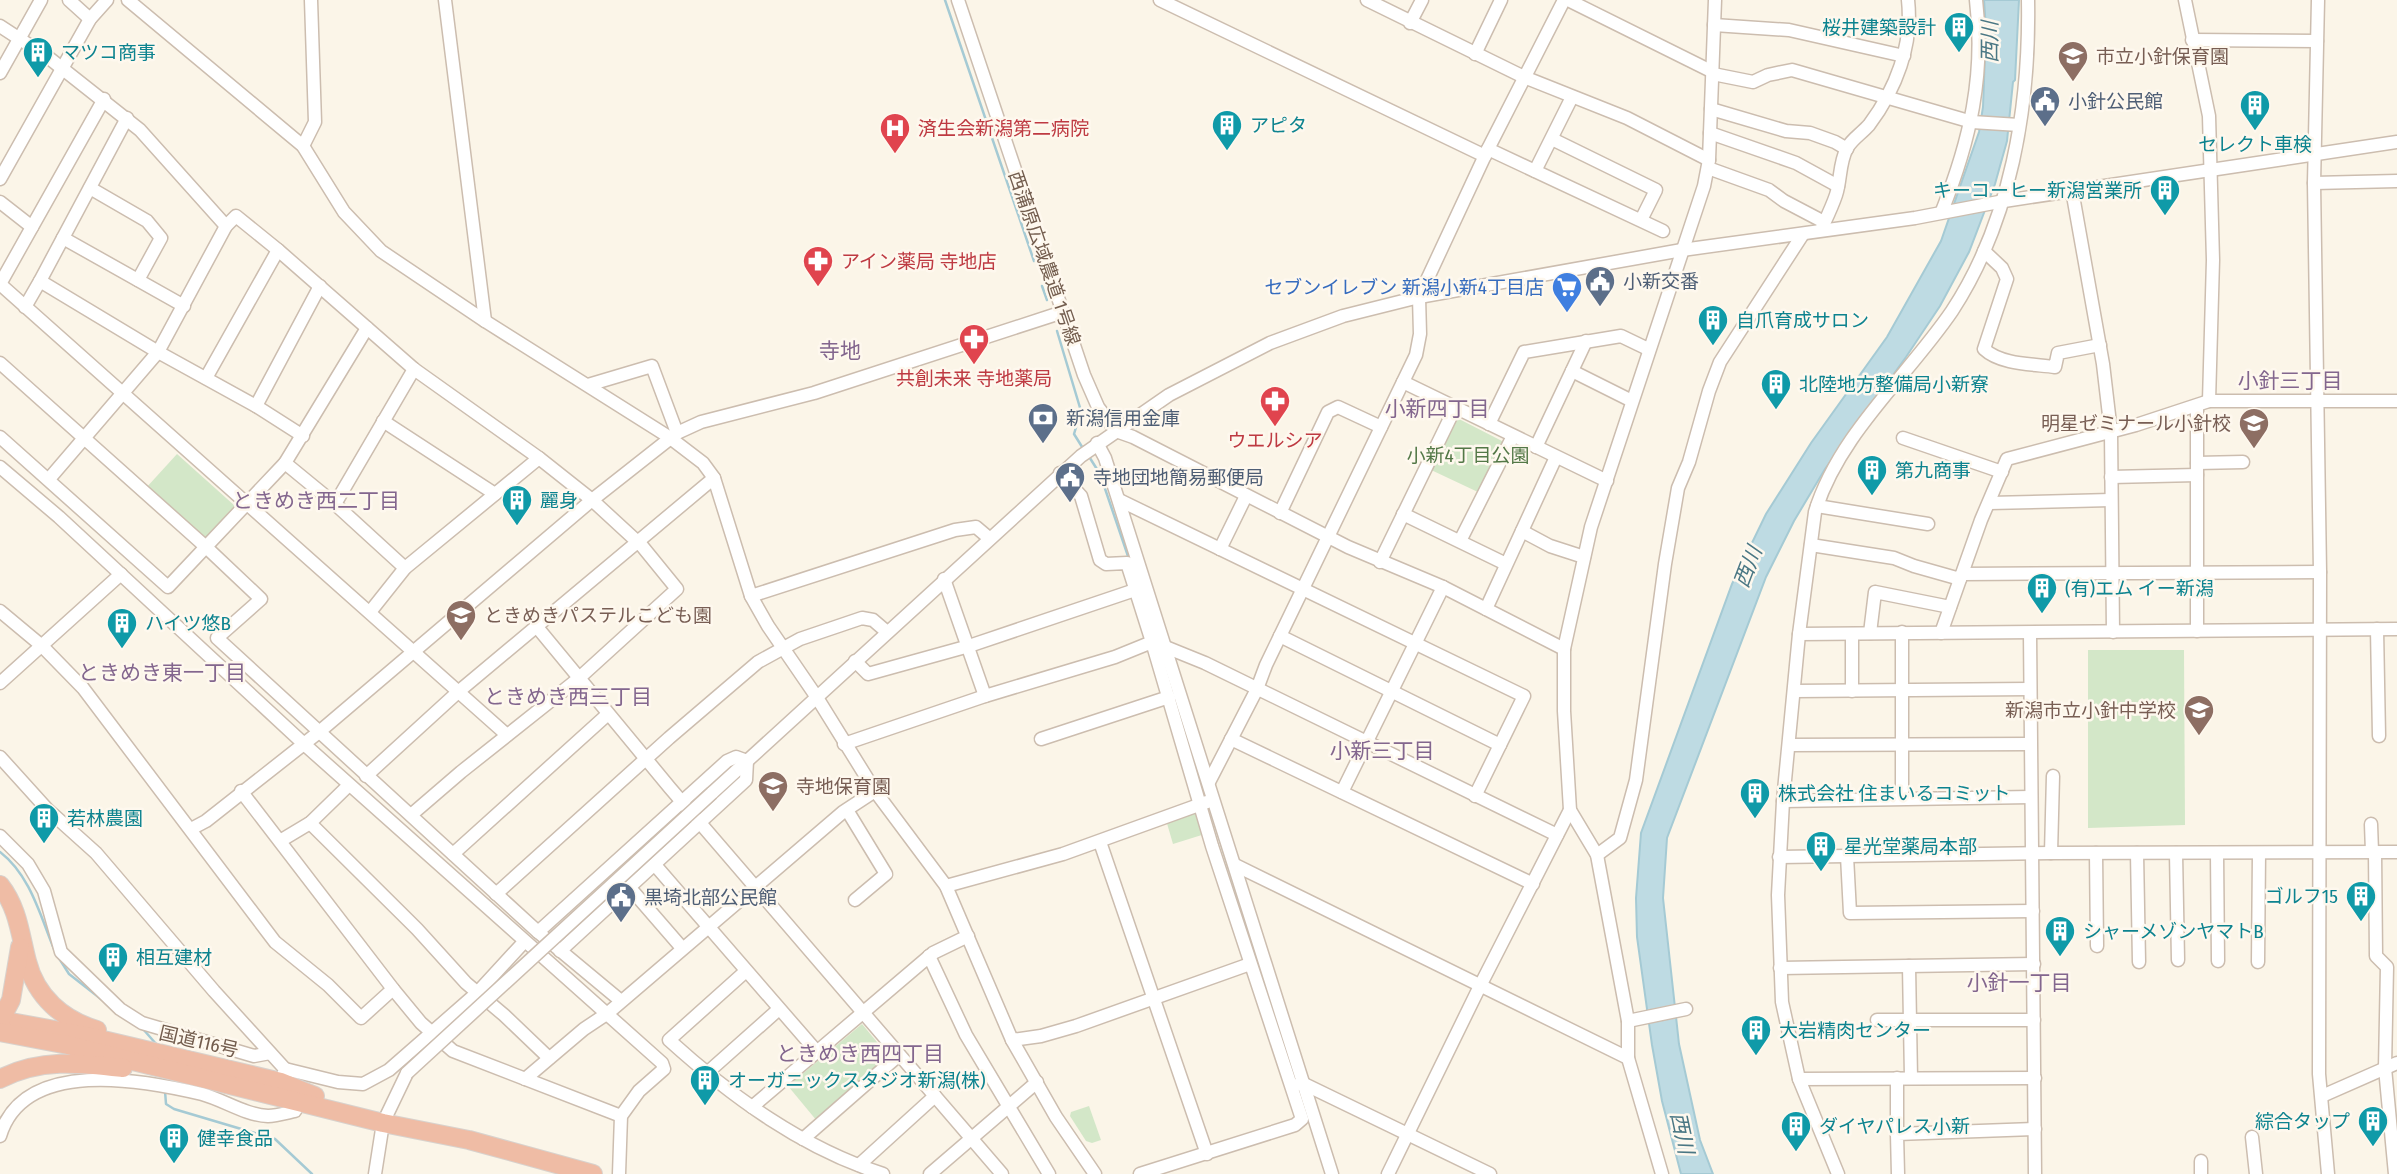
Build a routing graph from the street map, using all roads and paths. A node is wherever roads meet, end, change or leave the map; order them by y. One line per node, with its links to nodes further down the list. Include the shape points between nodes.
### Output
1 (41, 0): 23 (street)
2 (69, 0): 19 (street)
3 (107, 0): 19 (street)
4 (128, 0): 42 (street)
5 (311, 0): 42 (street, via 315,122)
6 (445, 0): 76 (street)
7 (958, 0): 75 (street, 西蒲原広域農道 1号線)
8 (1160, 0): 44 (street)
9 (1367, 0): 20 (street)
10 (1422, 0): 20 (street)
11 (1501, 0): 26 (street)
12 (1566, 0): 30 (street); 31 (street)
13 (1715, 0): 21 (street)
14 (1908, 0): 27 (street, via 1911,22)
15 (1976, 0): 37 (street)
16 (2028, 0): 38 (street, via 2028,38)
17 (2185, 0): 24 (street)
18 (2318, 0): 25 (street)
19 (90, 19): 28 (street)
20 (1410, 23): 26 (street)
21 (1714, 25): 27 (street, via 1789,30); 30 (street)
22 (0, 26): 23 (street)
23 (20, 38): 28 (street); 29 (street)
24 (2192, 40): 25 (street); 47 (street, via 2208,116)
25 (2317, 41): 45 (street)
26 (1475, 54): 31 (street)
27 (1904, 56): 33 (street)
28 (63, 68): 34 (street); 49 (street)
29 (0, 73)
30 (1713, 73): 33 (street, via 1753,82 1792,70); 35 (street)
31 (1524, 78): 32 (street); 44 (street)
32 (1572, 97): 40 (street); 46 (street, via 1627,118)
33 (1888, 98): 37 (street); 43 (street)
34 (104, 99): 36 (street); 61 (street)
35 (1711, 109): 39 (street); 43 (street, via 1786,131 1810,133)
36 (127, 118): 53 (street); 59 (street)
37 (1972, 121): 38 (street); 57 (street)
38 (2016, 125): 56 (street)
39 (1710, 133): 46 (street); 52 (street, via 1796,163)
40 (1552, 139): 48 (street); 58 (street, via 1656,190)
41 (2397, 142): 45 (street)
42 (303, 146): 76 (street, via 344,212 381,251)
43 (1847, 149): 52 (street)
44 (1487, 152): 48 (street); 72 (street)
45 (2314, 152): 47 (street); 51 (street)
46 (1708, 164): 60 (street, via 1769,190); 66 (street)
47 (2210, 169): 54 (street); 92 (street, via 2213,260)
48 (1535, 171): 58 (street)
49 (0, 179)
50 (2397, 181): 51 (street)
51 (2314, 183): 89 (street)
52 (1838, 186): 60 (street)
53 (90, 188): 64 (street); 68 (street, via 147,221 161,238)
54 (2072, 190): 56 (street); 79 (street)
55 (0, 202): 61 (street)
56 (1998, 202): 57 (street); 67 (street)
57 (1944, 211): 60 (street)
58 (1641, 220): 62 (street)
59 (226, 226): 65 (street, via 236,216); 73 (street)
60 (1823, 226): 63 (street)
61 (32, 227): 70 (street)
62 (1663, 231)
63 (1803, 234): 66 (street); 244 (street, via 1720,362 1709,391 1678,488 1636,780 1620,838)
64 (63, 238): 68 (street); 69 (street)
65 (278, 250): 71 (street); 85 (street)
66 (1682, 250): 72 (street); 80 (street)
67 (1984, 251): 79 (street, via 2007,279 1984,349 1989,354 2055,367 2058,353); 128 (street, via 1952,310 1843,454)
68 (138, 280): 73 (street)
69 (40, 281): 74 (street); 81 (street)
70 (0, 284): 74 (street)
71 (320, 286): 77 (street); 93 (street)
72 (1419, 296): 86 (street, via 1419,344); 98 (street, via 1342,316 1270,343 1169,395)
73 (184, 306): 81 (street)
74 (25, 307): 88 (street)
75 (1063, 312): 98 (street, 西蒲原広域農道 1号線, via 1092,394); 100 (street, via 814,393 701,422)
76 (485, 321): 87 (street)
77 (367, 328): 83 (street); 102 (street)
78 (1586, 341): 80 (street, via 1621,336); 84 (street); 96 (street, via 1524,352)
79 (2100, 345): 99 (street)
80 (1648, 349): 90 (street)
81 (158, 352): 85 (street); 88 (street)
82 (0, 363): 104 (street)
83 (414, 369): 95 (street); 109 (street)
84 (1572, 371): 90 (street); 107 (street)
85 (205, 378): 93 (street)
86 (1403, 382): 94 (street); 97 (street)
87 (588, 386): 100 (street); 100 (street, via 652,366)
88 (124, 393): 104 (street); 126 (street)
89 (2319, 400): 91 (street); 92 (street); 144 (street)
90 (1632, 401): 119 (street)
91 (2397, 401)
92 (2203, 403): 99 (street); 113 (street)
93 (256, 406): 102 (street)
94 (1455, 408): 96 (street); 130 (street)
95 (383, 421): 120 (street); 127 (street)
96 (1489, 424): 103 (street)
97 (1381, 427): 129 (street, via 1338,407 1328,412); 133 (street)
98 (1116, 431): 106 (street); 121 (street)
99 (2110, 432): 114 (street, via 2007,459); 116 (street)
100 (673, 435): 117 (street); 122 (street)
101 (0, 436): 118 (street)
102 (303, 436): 111 (street)
103 (1513, 436): 107 (street); 136 (street)
104 (85, 437): 118 (street); 138 (street)
105 (1903, 438): 114 (street)
106 (1097, 443): 115 (street); 123 (street)
107 (1536, 447): 108 (street)
108 (1556, 457): 119 (street); 132 (street)
109 (539, 458): 120 (street); 122 (street)
110 (2243, 462): 113 (street)
111 (285, 463): 126 (street); 127 (street)
112 (0, 467): 147 (street)
113 (2197, 469): 116 (street); 146 (street)
114 (2001, 472): 125 (street)
115 (1060, 473): 134 (street); 152 (street, via 1081,496 1100,560 1127,563)
116 (2111, 477): 124 (street)
117 (714, 478): 135 (street); 153 (street)
118 (49, 479): 138 (street, via 168,587)
119 (1607, 481): 140 (street)
120 (495, 494): 143 (street)
121 (1246, 496): 129 (street); 139 (street)
122 (592, 500): 135 (street); 178 (street)
123 (1119, 500): 139 (street); 173 (street)
124 (2111, 500): 125 (street); 145 (street)
125 (1989, 503): 148 (street)
126 (247, 504): 138 (street); 157 (street)
127 (335, 504): 143 (street)
128 (1817, 506): 131 (street); 137 (street)
129 (1280, 513): 133 (street)
130 (1403, 514): 136 (street); 141 (street)
131 (1928, 524)
132 (1522, 531): 140 (street); 142 (street)
133 (1328, 537): 141 (street); 151 (street)
134 (989, 538): 149 (street); 153 (street, via 976,527 955,530)
135 (637, 541): 158 (street); 180 (street, via 677,589)
136 (1460, 541): 142 (street)
137 (1811, 545): 148 (street, via 1894,558); 169 (street)
138 (206, 547): 193 (street, via 261,599 217,638)
139 (1220, 549): 151 (street)
140 (1584, 557): 177 (street)
141 (1380, 562): 150 (street)
142 (1506, 564): 155 (street)
143 (405, 568): 157 (street)
144 (2320, 572): 146 (street); 159 (street)
145 (2112, 573): 146 (street); 148 (street); 165 (street)
146 (2197, 573): 162 (street)
147 (121, 574): 174 (street); 199 (street)
148 (1961, 576): 154 (street)
149 (944, 579): 163 (street); 175 (street)
150 (1443, 587): 155 (street); 172 (street)
151 (1303, 589): 171 (street); 172 (street)
152 (1135, 590): 173 (street); 175 (street)
153 (751, 596): 176 (street)
154 (1950, 607): 166 (street, via 1875,592); 167 (street)
155 (1486, 609): 177 (street)
156 (0, 611): 174 (street)
157 (370, 612): 178 (street)
158 (537, 627): 180 (street); 187 (street)
159 (2320, 629): 160 (street); 162 (street); 242 (street)
160 (2377, 629): 161 (street); 195 (street)
161 (2397, 629)
162 (2197, 631): 165 (street)
163 (887, 632): 176 (street, via 863,618); 179 (street)
164 (1902, 632): 166 (street); 167 (street); 184 (street)
165 (2113, 632): 168 (street)
166 (1870, 633): 170 (street)
167 (1941, 633): 168 (street)
168 (2030, 633): 183 (street)
169 (1799, 634): 170 (street); 185 (street)
170 (1852, 634): 186 (street)
171 (1280, 636): 182 (street); 188 (street)
172 (1415, 643): 188 (street); 203 (street, via 1524,696)
173 (1158, 644): 182 (street); 190 (street); 191 (street); 210 (street)
174 (42, 646): 181 (street); 228 (street, via 83,688)
175 (969, 646): 179 (street, via 869,674); 190 (street)
176 (782, 647): 189 (street); 206 (street, via 758,662)
177 (1564, 649): 223 (street)
178 (414, 653): 187 (street); 193 (street)
179 (855, 661): 189 (street)
180 (578, 679): 192 (street); 194 (street)
181 (0, 683)
182 (1257, 689): 197 (street); 198 (street)
183 (2030, 689): 184 (street); 202 (street)
184 (1903, 690): 186 (street); 201 (street)
185 (1795, 691): 186 (street); 204 (street)
186 (1852, 691)
187 (458, 692): 194 (street); 208 (street)
188 (1391, 692): 198 (street); 203 (street)
189 (816, 696): 200 (street); 207 (street)
190 (985, 696): 200 (street)
191 (1169, 696): 196 (street); 221 (street)
192 (608, 714): 206 (street); 243 (street)
193 (319, 732): 199 (street); 208 (street)
194 (507, 735): 224 (street)
195 (2379, 736)
196 (1041, 739)
197 (1231, 739): 210 (street); 214 (street)
198 (1366, 743): 214 (street); 215 (street)
199 (304, 744): 211 (street); 212 (street)
200 (844, 744): 213 (street)
201 (1903, 744): 202 (street); 204 (street); 216 (street)
202 (2030, 744): 217 (street)
203 (1500, 745): 215 (street)
204 (1789, 745): 220 (street)
205 (0, 757): 292 (street, via 47,809 96,853)
206 (646, 758): 219 (street); 254 (street)
207 (747, 761): 219 (street, via 737,757 727,761); 225 (street, via 746,780); 315 (street, bridge, via 407,1073)
208 (366, 776): 224 (street)
209 (2053, 776): 236 (street)
210 (1209, 782): 218 (street)
211 (349, 785): 226 (street); 261 (street)
212 (241, 791): 228 (street); 231 (street)
213 (875, 791): 222 (street); 252 (street)
214 (1342, 792): 249 (street)
215 (1475, 796): 230 (street)
216 (1902, 797): 217 (street); 220 (street)
217 (2031, 797): 235 (street)
218 (1214, 799): 221 (street); 248 (street)
219 (681, 800): 225 (street); 259 (street)
220 (1783, 801): 246 (street)
221 (1202, 805): 232 (street); 270 (street)
222 (847, 810): 251 (street); 255 (street, via 886,874)
223 (1570, 810): 230 (street); 244 (street)
224 (411, 815): 243 (street)
225 (701, 822): 247 (street); 251 (street)
226 (310, 823): 231 (street); 277 (street)
227 (2371, 824): 233 (street)
228 (191, 829): 276 (street, via 275,942 360,1018)
229 (0, 835): 292 (street, via 28,864 44,891 61,952 120,1009 142,1023 254,1056)
230 (1557, 835): 249 (street)
231 (280, 841): 276 (street)
232 (1100, 842): 252 (street); 278 (street)
233 (2374, 852): 234 (street); 242 (street); 297 (street, via 2376,956 2387,967)
234 (2397, 852)
235 (2032, 853): 236 (street); 245 (street); 256 (street)
236 (2051, 853): 237 (street)
237 (2096, 853): 238 (street); 262 (street)
238 (2137, 853): 239 (street); 268 (street)
239 (2176, 853): 240 (street); 266 (street)
240 (2217, 853): 241 (street); 267 (street)
241 (2259, 853): 242 (street); 269 (street)
242 (2321, 853): 309 (street)
243 (453, 854): 254 (street)
244 (1597, 855): 287 (street)
245 (1847, 856): 246 (street); 256 (street, via 1850,913)
246 (1779, 857): 273 (street)
247 (655, 865): 253 (street); 257 (street)
248 (1235, 865): 275 (street); 307 (street)
249 (1533, 884): 275 (street)
250 (0, 885): 258 (highway)
251 (756, 886): 257 (street); 283 (street)
252 (946, 886): 260 (street)
253 (630, 888): 263 (street); 264 (street)
254 (496, 894): 259 (street)
255 (855, 900)
256 (2033, 911): 271 (street)
257 (708, 928): 263 (street); 274 (street)
258 (21, 930): 288 (highway, via 11,1000); 293 (highway, via 34,980 62,1014)
259 (538, 932): 264 (street)
260 (968, 936): 265 (street); 290 (street)
261 (524, 942): 277 (street); 282 (street)
262 (2097, 946)
263 (682, 948): 279 (street)
264 (560, 951): 279 (street)
265 (929, 956): 283 (street); 311 (street, via 966,1035)
266 (2178, 960)
267 (2218, 961)
268 (2139, 962)
269 (2258, 962)
270 (1250, 964): 278 (street); 307 (street)
271 (2034, 964): 272 (street); 286 (street)
272 (1909, 966): 273 (street); 285 (street)
273 (1780, 968): 304 (street, via 1782,1002)
274 (746, 971): 280 (street); 298 (street, via 669,1040)
275 (1480, 986): 296 (street); 317 (street)
276 (393, 989): 289 (street)
277 (477, 993): 289 (street); 295 (street)
278 (1153, 998): 290 (street, via 1076,1026); 323 (street)
279 (621, 1001): 282 (street)
280 (779, 1009): 291 (street); 298 (street)
281 (1686, 1009): 287 (street)
282 (608, 1013): 295 (street); 314 (street, via 664,1069 639,1091)
283 (863, 1014): 291 (street); 294 (street)
284 (1877, 1020): 285 (street)
285 (1910, 1020): 286 (street); 300 (street)
286 (2034, 1020): 301 (street)
287 (1628, 1021): 296 (street)
288 (0, 1023): 293 (highway, 国道116号, via 82,1035); 305 (highway, 国道116号, via 68,1045)
289 (431, 1032): 299 (street, via 389,1070 363,1084); 303 (street, via 453,1051)
290 (1012, 1040): 306 (street)
291 (817, 1053): 312 (street)
292 (270, 1054): 299 (street)
293 (164, 1055): 299 (highway, 国道116号)
294 (900, 1055): 308 (street); 322 (street)
295 (549, 1058): 303 (street)
296 (1628, 1058): 338 (street)
297 (2391, 1066): 309 (street); 313 (street)
298 (707, 1073): 312 (street)
299 (283, 1076): 315 (highway, 国道116号)
300 (1904, 1078): 301 (street); 304 (street); 318 (street)
301 (2035, 1078): 316 (street)
302 (0, 1079): 305 (highway, via 32,1066 59,1062)
303 (525, 1079): 314 (street)
304 (1799, 1079): 339 (street)
305 (219, 1081): 310 (highway, 国道116号)
306 (1037, 1082): 311 (street); 333 (street)
307 (1297, 1084): 317 (street); 323 (street, via 1302,1119 1295,1125); 335 (street)
308 (935, 1096): 321 (street); 324 (street)
309 (2322, 1096): 343 (street)
310 (299, 1102): 315 (highway, 国道116号); 319 (street, via 295,1111 269,1116 191,1092 91,1079 55,1084 38,1092 18,1105)
311 (1009, 1106): 321 (street); 332 (street)
312 (752, 1107): 322 (street)
313 (2393, 1110): 325 (street)
314 (621, 1116): 328 (street)
315 (383, 1123): 326 (street); 327 (highway, 国道116号, via 470,1140)
316 (2035, 1129): 318 (street); 341 (street)
317 (1408, 1133): 336 (street); 337 (street)
318 (1897, 1134): 340 (street)
319 (0, 1136)
320 (2252, 1137): 342 (street)
321 (971, 1138): 330 (street); 331 (street)
322 (803, 1139): 324 (street)
323 (1207, 1154): 334 (street)
324 (859, 1165): 329 (street)
325 (2394, 1172)
326 (375, 1174)
327 (593, 1174)
328 (620, 1174)
329 (883, 1174)
330 (930, 1174)
331 (1002, 1174)
332 (1049, 1174)
333 (1095, 1174)
334 (1140, 1174)
335 (1332, 1174)
336 (1388, 1174)
337 (1490, 1174)
338 (1662, 1174)
339 (1838, 1174)
340 (1898, 1174)
341 (2035, 1174)
342 (2256, 1174)
343 (2328, 1174)

